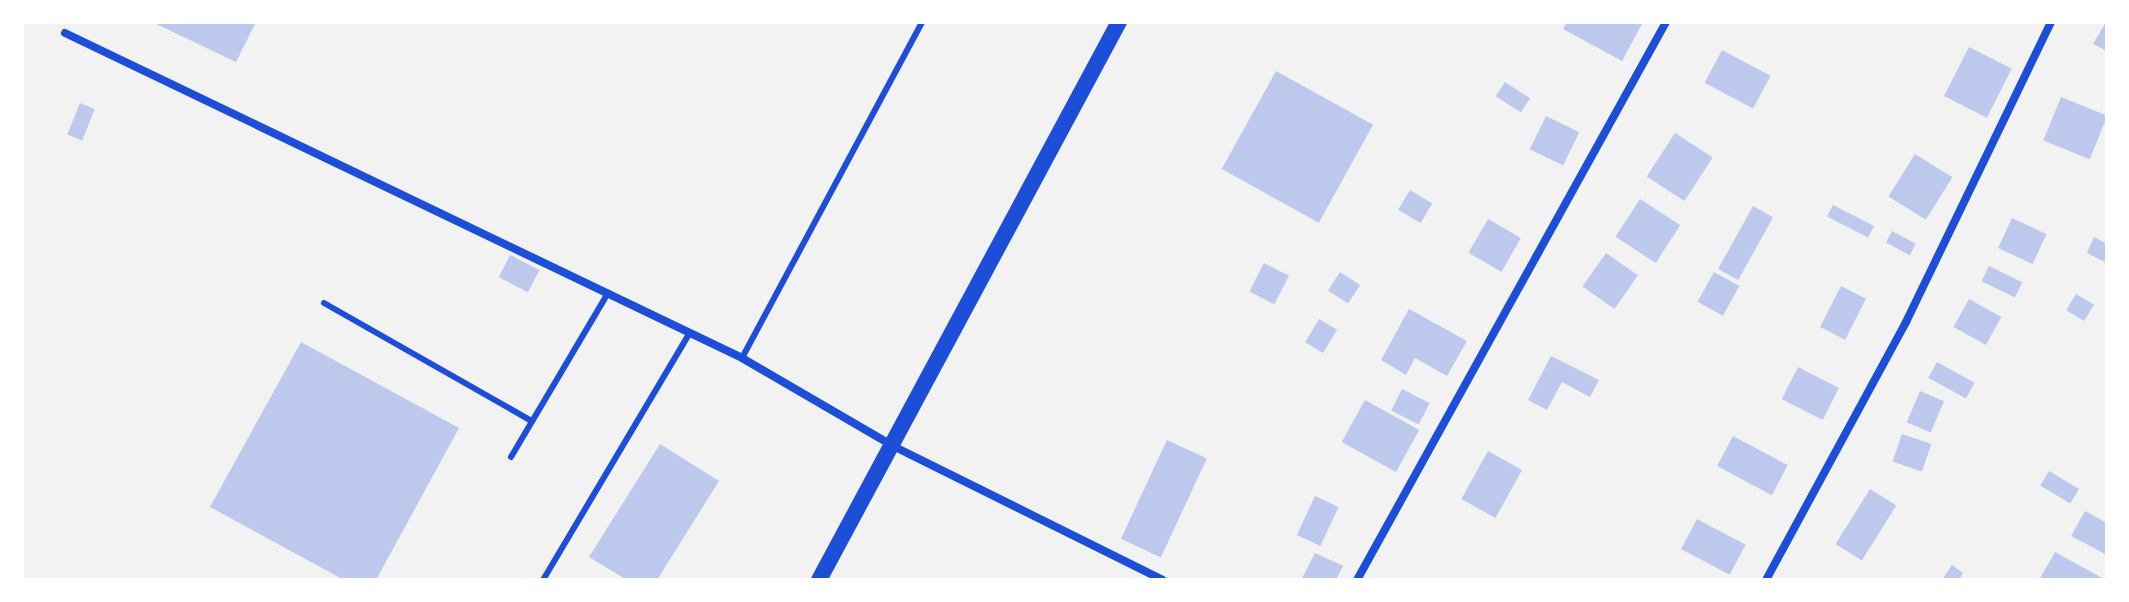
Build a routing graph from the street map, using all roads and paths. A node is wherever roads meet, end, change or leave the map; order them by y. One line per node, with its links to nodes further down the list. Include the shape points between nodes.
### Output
1 (922, 22): 9 (lane)
2 (1119, 22): 11 (main road)
3 (1666, 22): 16 (street)
4 (2051, 22): 17 (street, via 1906,322)
5 (65, 33): 6 (street)
6 (608, 293): 8 (street); 10 (lane)
7 (324, 303): 10 (lane)
8 (690, 332): 9 (street); 13 (lane)
9 (742, 358): 11 (street)
10 (532, 421): 12 (lane)
11 (893, 446): 14 (main road); 15 (street)
12 (511, 457)
13 (543, 580)
14 (819, 580)
15 (1163, 580)
16 (1357, 580)
17 (1766, 580)

